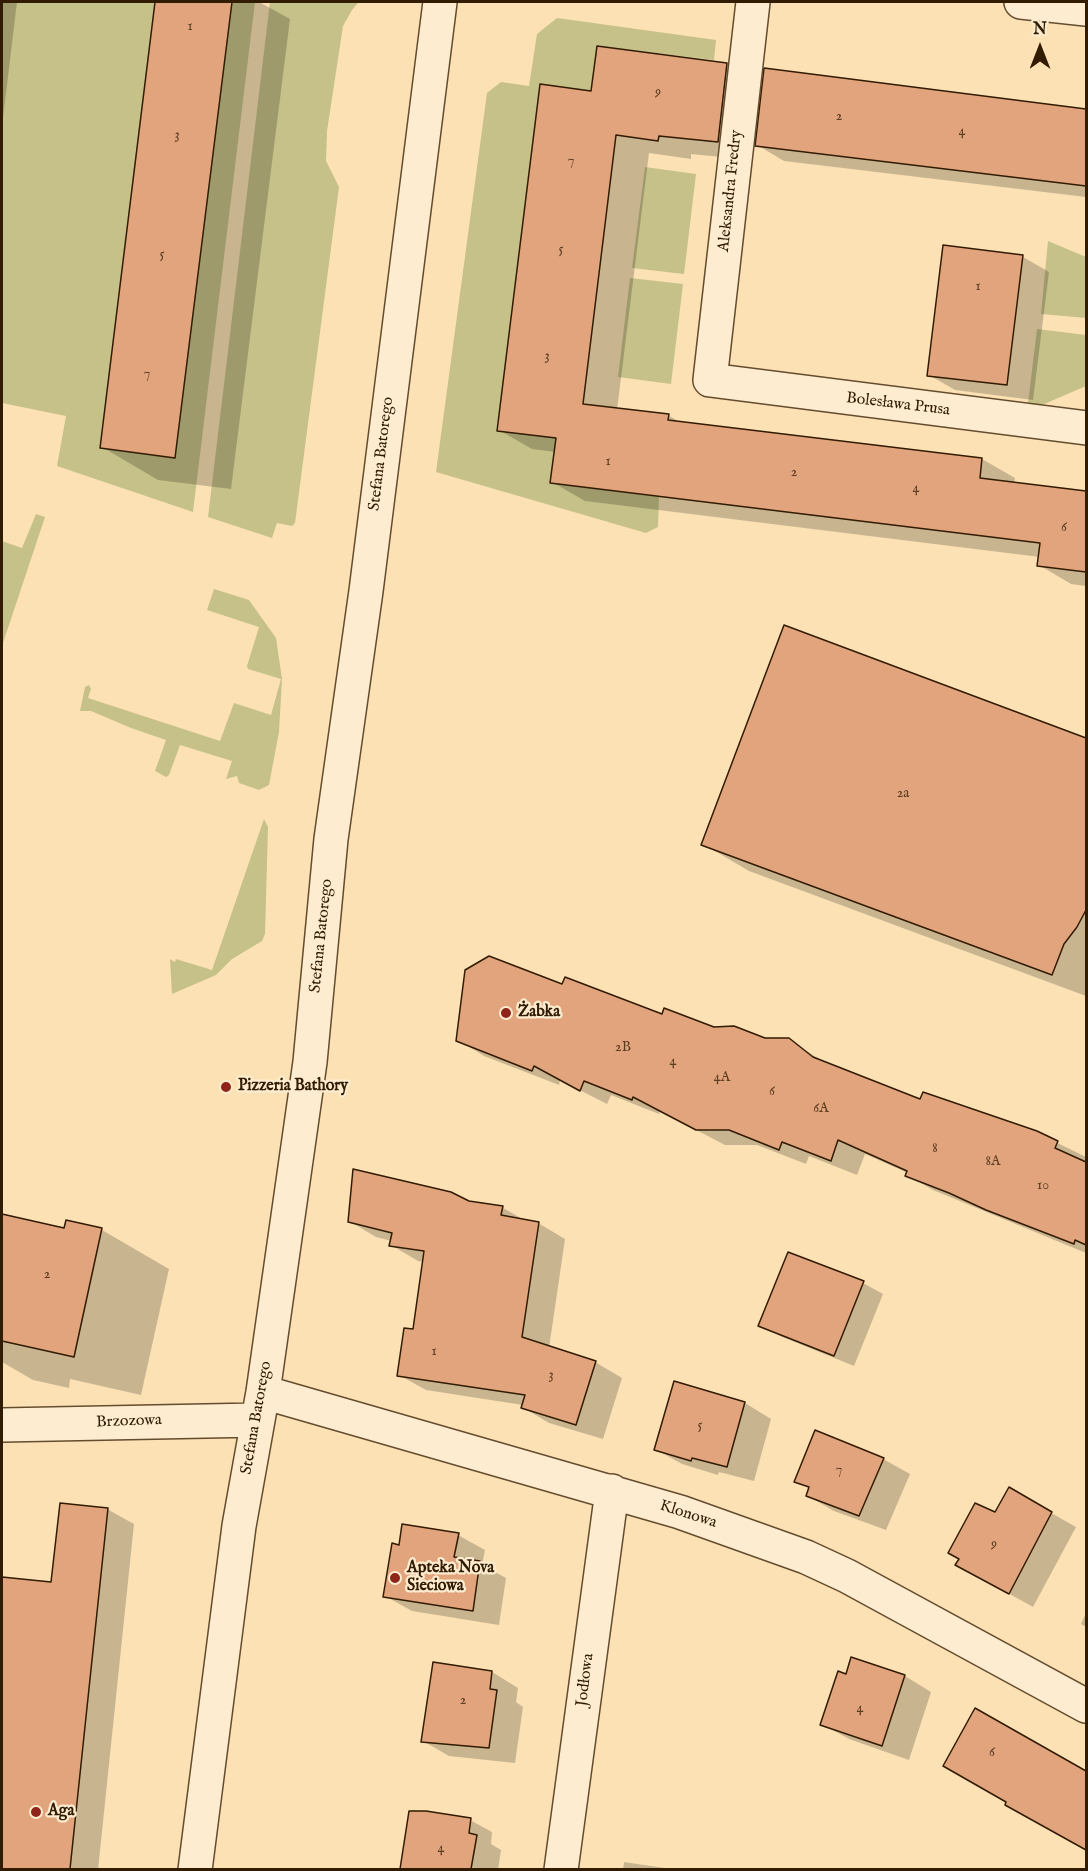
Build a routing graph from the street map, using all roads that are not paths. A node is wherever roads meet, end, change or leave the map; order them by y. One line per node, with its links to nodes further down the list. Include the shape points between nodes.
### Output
1 (440, 2): 7 (street, Stefana Batorego, via 331,839 309,1062)
2 (753, 2): 5 (street, Aleksandra Fredry)
3 (1021, 2): 4 (street)
4 (1086, 9)
5 (710, 380): 6 (street, Bolesława Prusa)
6 (1086, 429)
7 (260, 1406): 8 (street, Brzozowa); 9 (street, Klonowa); 11 (street, Stefana Batorego, via 236,1552)
8 (2, 1425)
9 (612, 1491): 10 (street, Klonowa, via 806,1557); 12 (street, Jodłowa)
10 (1086, 1706)
11 (195, 1869)
12 (561, 1869)

